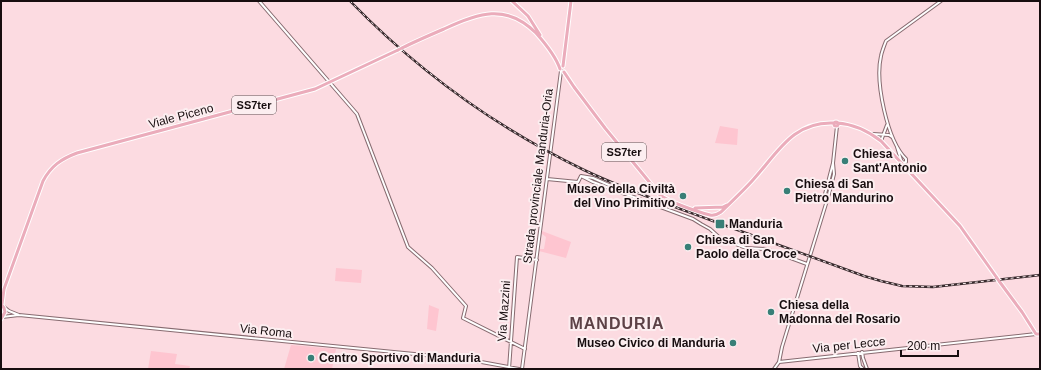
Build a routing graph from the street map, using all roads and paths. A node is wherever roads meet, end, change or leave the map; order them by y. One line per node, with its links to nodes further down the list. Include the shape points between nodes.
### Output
1 (259, 1): 15 (street)
2 (512, 1): 5 (main road)
3 (571, 1): 10 (main road)
4 (941, 1): 16 (street, via 886,41 880,57 880,84)
5 (526, 15): 6 (main road); 7 (main road); 8 (main road)
6 (531, 21): 8 (main road); 9 (main road)
7 (523, 22): 8 (main road, Viale Piceno / SS7ter); 15 (main road, Viale Piceno / SS7ter, bridge, via 504,14 478,15)
8 (529, 26): 9 (main road, Viale Piceno / SS7ter)
9 (541, 38): 11 (main road, Viale Piceno / SS7ter)
10 (563, 57): 11 (main road); 12 (main road)
11 (556, 60): 12 (main road, Viale Piceno / SS7ter)
12 (563, 69): 13 (street, Strada provinciale Manduria-Oria); 14 (main road)
13 (560, 79): 14 (street, Strada provinciale Manduria-Oria); 25 (street, Strada provinciale Manduria-Oria)
14 (569, 79): 29 (main road, SS7ter, via 660,195)
15 (330, 82): 33 (main road, Viale Piceno / SS7ter, via 315,89 77,153 61,160 53,166 43,181); 40 (street, via 357,114 408,247 432,268 466,306 463,318)
16 (887, 124): 19 (street); 20 (street)
17 (836, 125): 18 (main road, via 844,123); 23 (street); 27 (main road, via 828,123 812,126 788,138)
18 (872, 134): 19 (street); 21 (main road)
19 (883, 135): 20 (street); 21 (street)
20 (893, 137): 22 (street)
21 (881, 141): 24 (main road)
22 (897, 147): 24 (street); 24 (street, via 906,159 906,162)
23 (833, 163): 26 (street); 32 (street, via 834,174 829,194)
24 (902, 163): 38 (main road, via 960,226)
25 (547, 179): 31 (street, Strada provinciale Manduria-Oria); 32 (street, via 578,182 581,176 593,178 694,219 720,238 746,248 766,249)
26 (825, 194)
27 (728, 205): 28 (main road, SS7ter); 30 (main road)
28 (718, 207): 29 (main road, SS7ter); 30 (main road, via 722,209)
29 (704, 211): 30 (main road, SS7ter, via 714,215)
30 (721, 212)
31 (537, 260): 40 (street, Via Mazzini, via 517,257); 41 (street, Strada provinciale Manduria-Oria)
32 (807, 264): 44 (street)
33 (4, 289): 34 (main road, Viale Piceno); 35 (main road, Viale Piceno / SS7ter)
34 (1, 294)
35 (2, 305): 36 (street, Via Roma); 37 (main road, Viale Piceno, via 5,312)
36 (19, 315): 37 (street, Via Roma); 45 (street, Via Roma, via 465,359)
37 (2, 318)
38 (1036, 334): 39 (main road, Via per Lecce); 42 (street, Via per Lecce)
39 (1040, 334)
40 (511, 342): 41 (street); 45 (street, Via Mazzini)
41 (525, 349): 47 (street, Strada provinciale Manduria-Oria)
42 (862, 352): 43 (street, Via per Lecce); 50 (street)
43 (858, 353): 44 (street, Via per Lecce); 49 (street)
44 (779, 362): 48 (street)
45 (509, 368): 46 (street, Via Roma)
46 (518, 369)
47 (522, 369)
48 (774, 369)
49 (863, 369)
50 (867, 369)

